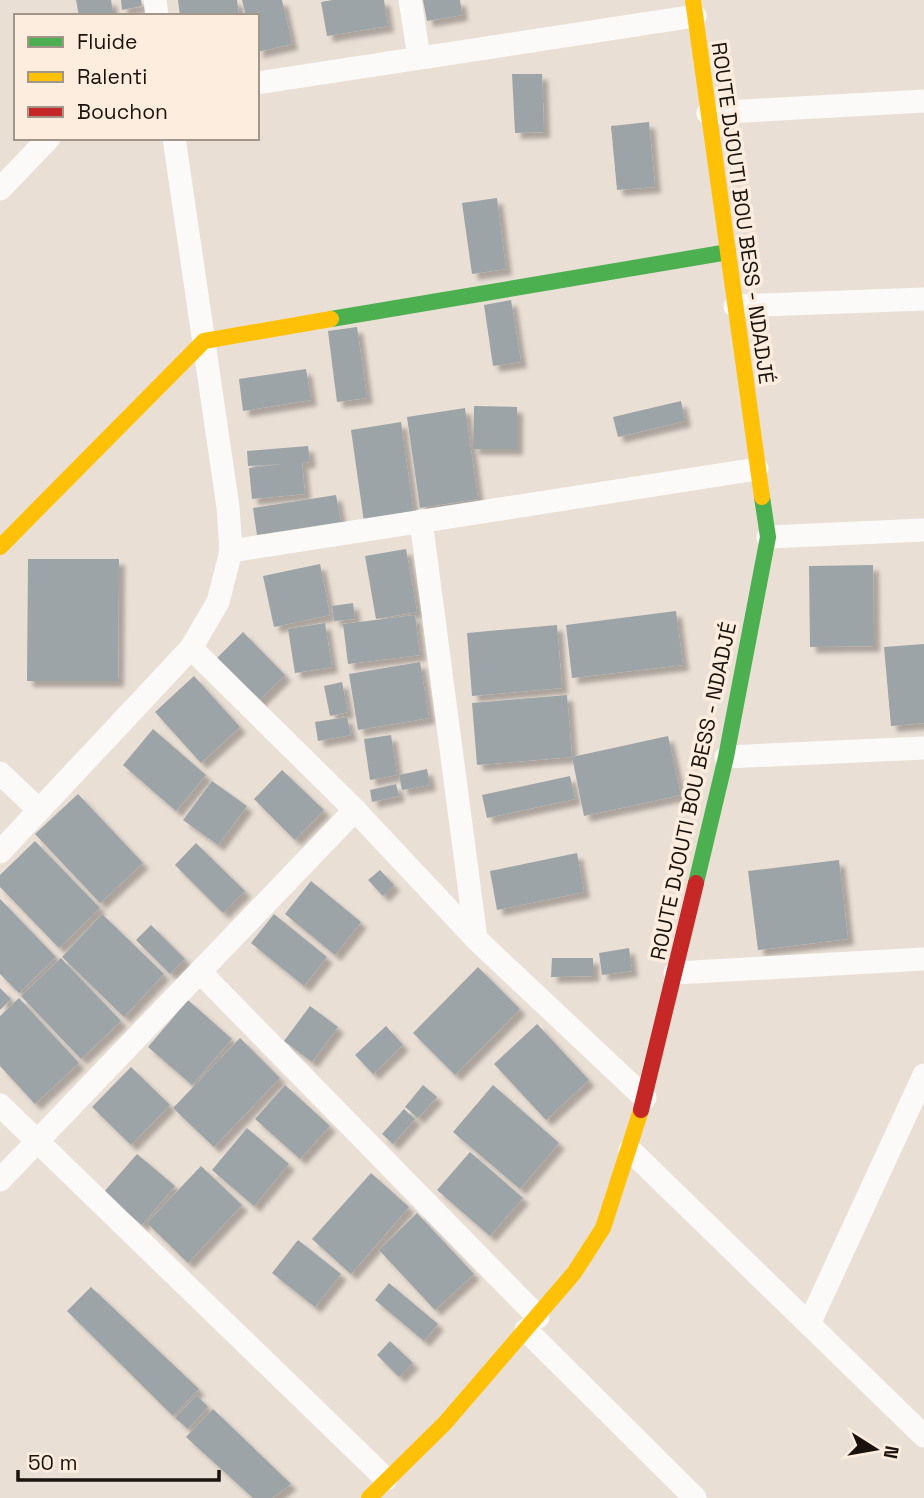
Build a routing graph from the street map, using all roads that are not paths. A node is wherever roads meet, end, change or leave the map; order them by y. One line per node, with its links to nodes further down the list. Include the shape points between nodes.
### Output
1 (410, 0): 3 (street)
2 (694, 8): 3 (street); 6 (main road, ROUTE DJOUTI BOU BESS - NDADJÉ)
3 (419, 57): 4 (street)
4 (259, 83)
5 (924, 101): 6 (street)
6 (708, 113): 10 (main road, ROUTE DJOUTI BOU BESS - NDADJÉ)
7 (47, 140): 9 (street)
8 (174, 140): 13 (street)
9 (0, 189)
10 (728, 252): 12 (main road, ROUTE DJOUTI BOU BESS - NDADJÉ); 13 (main road)
11 (924, 299): 12 (street)
12 (736, 306): 14 (main road, ROUTE DJOUTI BOU BESS - NDADJÉ)
13 (204, 341): 18 (main road); 19 (street)
14 (757, 469): 15 (street); 17 (main road, ROUTE DJOUTI BOU BESS - NDADJÉ)
15 (421, 521): 19 (street); 27 (street)
16 (924, 530): 17 (street)
17 (768, 537): 22 (main road, ROUTE DJOUTI BOU BESS - NDADJÉ)
18 (0, 547)
19 (231, 551): 20 (street, via 218,602)
20 (191, 648): 24 (street); 25 (street)
21 (924, 748): 22 (street)
22 (726, 757): 30 (main road, ROUTE DJOUTI BOU BESS - NDADJÉ)
23 (0, 773): 24 (street)
24 (39, 810): 26 (street)
25 (355, 810): 27 (street); 29 (street)
26 (0, 852)
27 (476, 939): 32 (street)
28 (924, 959): 30 (street)
29 (200, 972): 34 (street); 37 (street)
30 (675, 973): 32 (main road, ROUTE DJOUTI BOU BESS - NDADJÉ)
31 (924, 1075): 38 (street)
32 (645, 1098): 35 (main road, ROUTE DJOUTI BOU BESS - NDADJÉ)
33 (0, 1105): 34 (street)
34 (37, 1141): 36 (street); 40 (street)
35 (630, 1150): 37 (main road, ROUTE DJOUTI BOU BESS - NDADJÉ, via 603,1228 574,1273); 38 (street)
36 (0, 1180)
37 (532, 1323): 40 (main road, ROUTE DJOUTI BOU BESS - NDADJÉ); 42 (street)
38 (809, 1324): 39 (street)
39 (924, 1436)
40 (391, 1484): 41 (main road, ROUTE DJOUTI BOU BESS - NDADJÉ)
41 (369, 1498)
42 (695, 1498)

